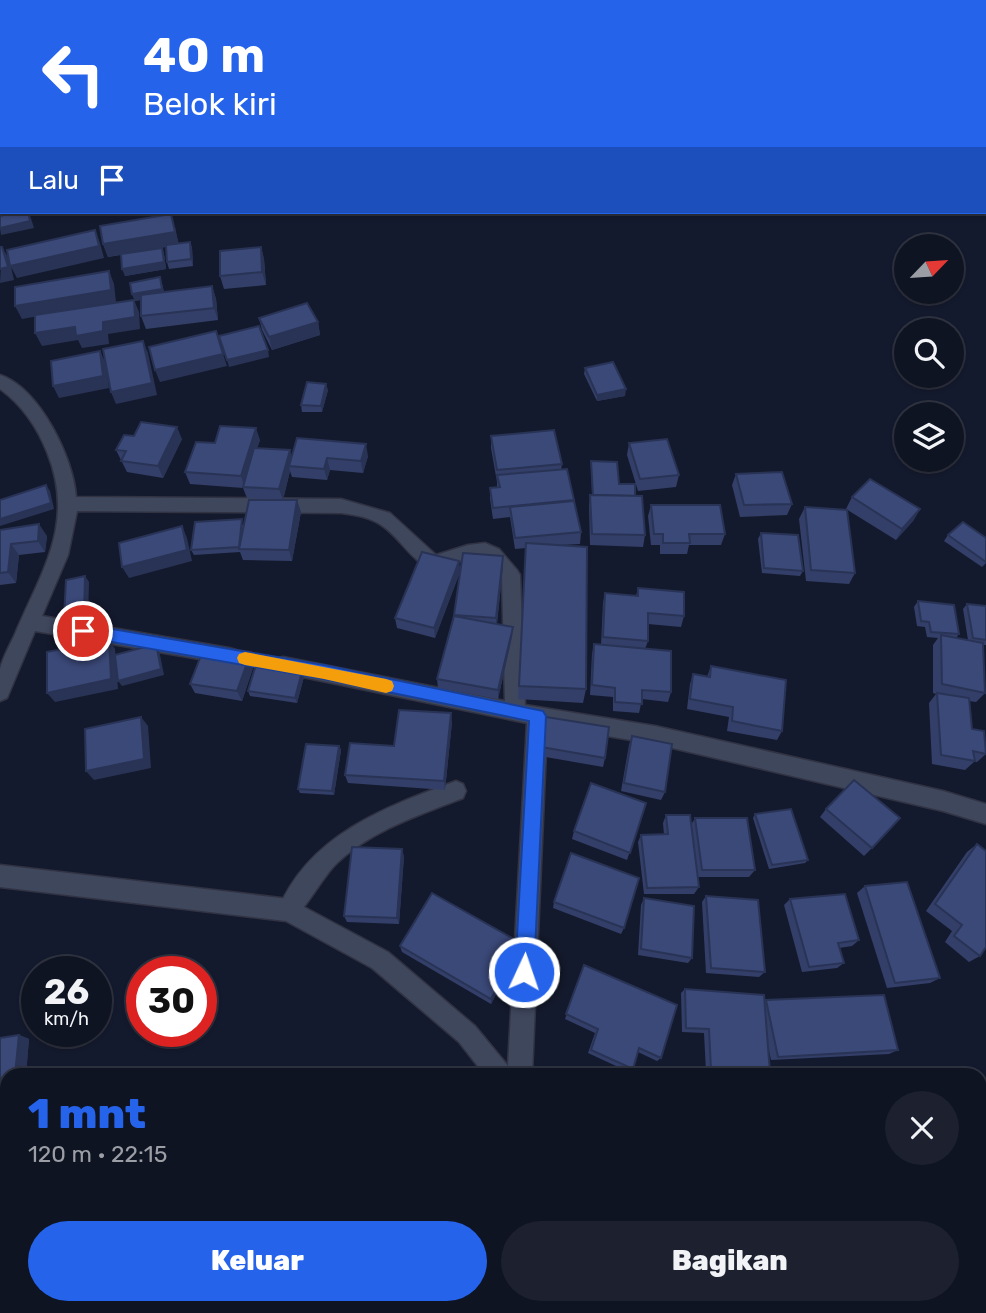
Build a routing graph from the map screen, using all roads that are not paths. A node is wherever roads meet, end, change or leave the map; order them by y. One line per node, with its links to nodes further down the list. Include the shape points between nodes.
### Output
1 (0, 381): 2 (street, via 30,405 43,425 62,464)
2 (68, 504): 3 (street, via 64,546); 5 (street, via 341,506 389,521 422,558 435,563 481,548 501,559 511,575)
3 (30, 622): 4 (street); 5 (street, via 251,659)
4 (0, 692)
5 (526, 714): 7 (street, via 655,735); 11 (street)
6 (456, 791): 9 (street, via 395,815 347,841 314,871)
7 (986, 814)
8 (0, 876): 9 (street)
9 (289, 911): 10 (street, via 380,960 467,1034)
10 (494, 1068)
11 (520, 1068)

